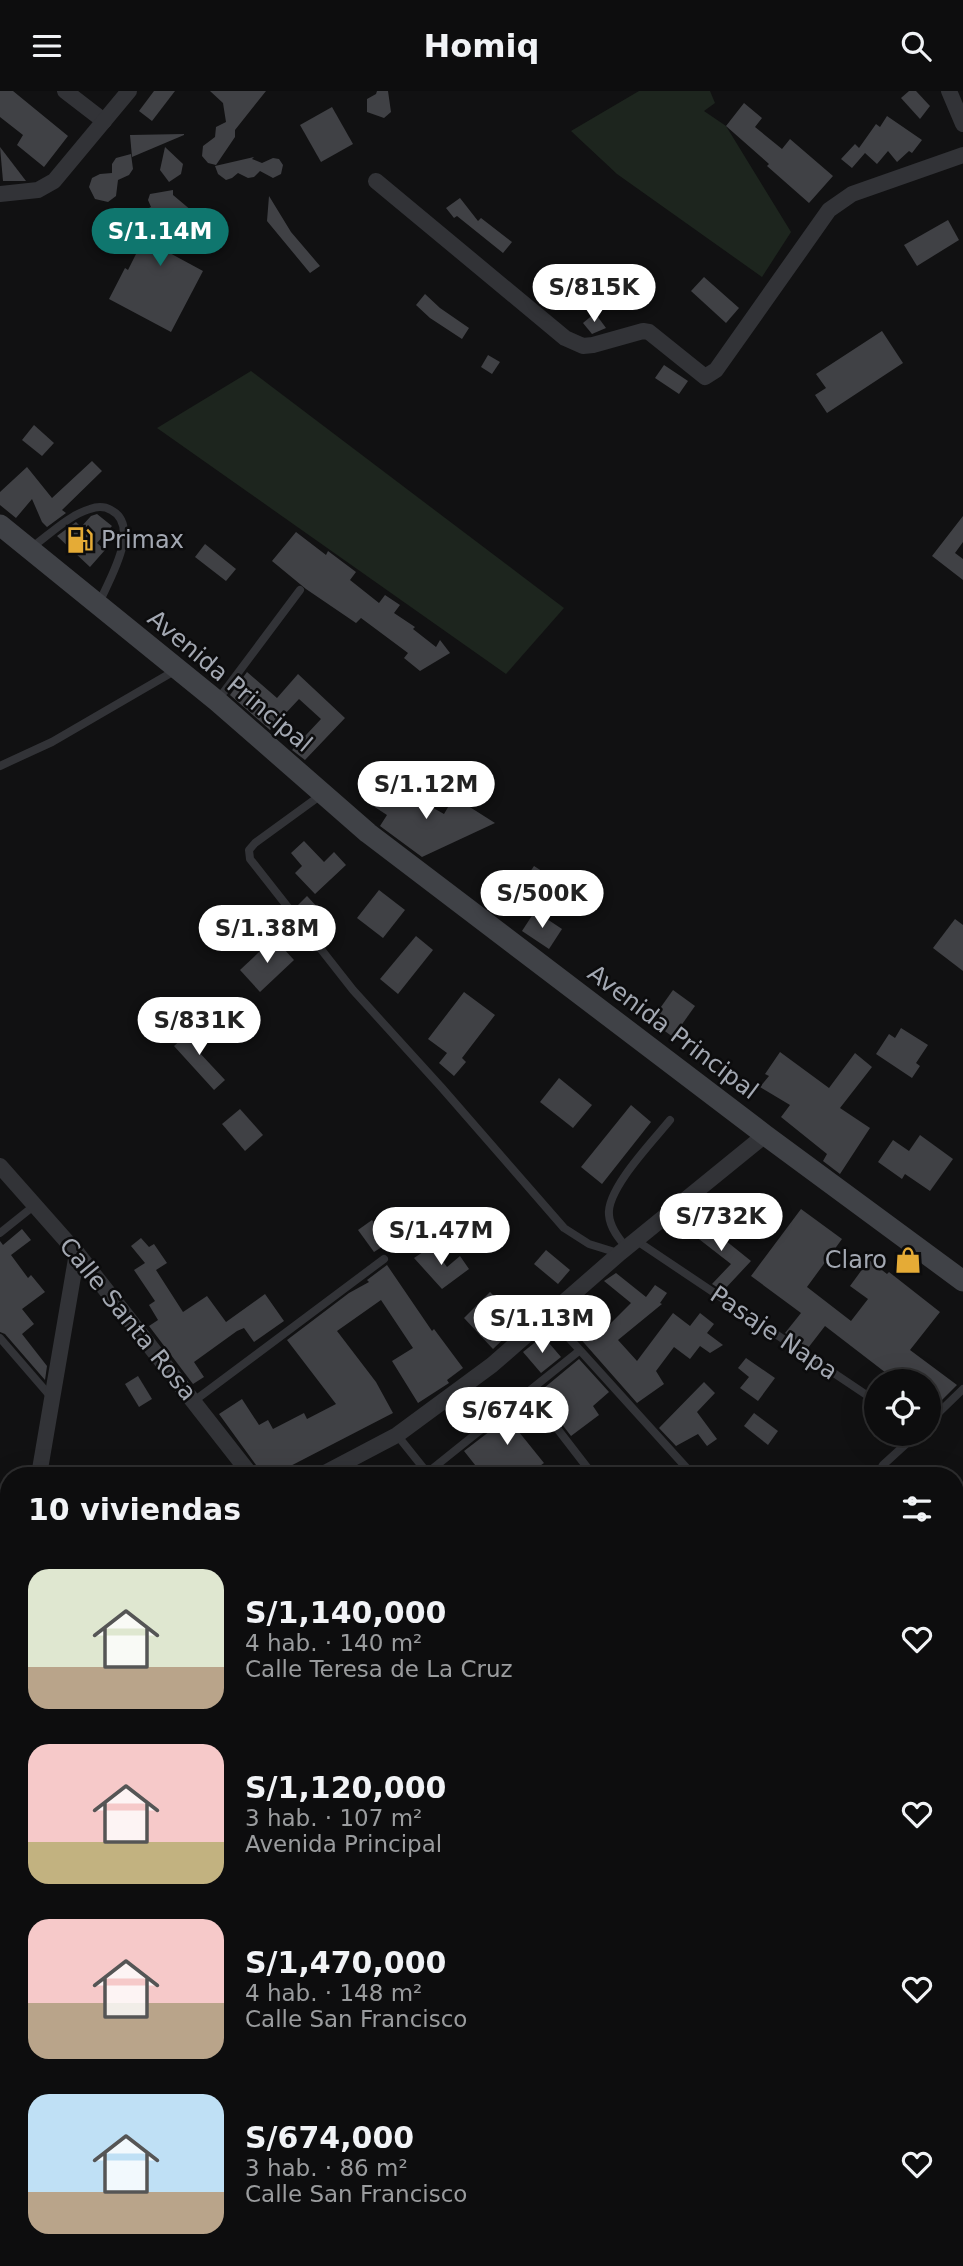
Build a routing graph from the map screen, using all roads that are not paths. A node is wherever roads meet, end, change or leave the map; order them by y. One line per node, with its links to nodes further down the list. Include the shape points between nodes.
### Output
1 (65, 91): 4 (street)
2 (129, 91): 4 (street)
3 (949, 91): 5 (street)
4 (104, 121): 8 (street, via 54,180 38,190)
5 (963, 124)
6 (963, 155): 7 (street, via 852,194 829,210 716,370 705,377 649,332 593,345 575,344)
7 (376, 181)
8 (0, 194)
9 (0, 526): 10 (main road, Avenida Principal)
10 (29, 549): 12 (main road, Avenida Principal); 12 (lane, via 90,509 104,506 117,513 125,525 125,540)
11 (300, 590): 14 (lane)
12 (98, 606): 13 (main road, Avenida Principal)
13 (176, 670): 14 (main road, Avenida Principal); 15 (lane, via 52,742)
14 (218, 701): 16 (main road, Avenida Principal)
15 (0, 766)
16 (323, 793): 18 (main road, Avenida Principal, via 368,833); 22 (lane, via 255,843 250,859 353,990 564,1228 589,1244)
17 (670, 1119): 22 (lane, via 610,1203 612,1227)
18 (765, 1135): 22 (street); 25 (main road, Avenida Principal)
19 (0, 1166): 20 (street, Calle Santa Rosa)
20 (35, 1205): 21 (lane); 23 (street, Calle Santa Rosa)
21 (0, 1233)
22 (628, 1247): 26 (street); 31 (lane, Pasaje Napa)
23 (77, 1252): 32 (street); 33 (street, Calle Santa Rosa)
24 (384, 1259): 33 (lane)
25 (963, 1281)
26 (549, 1316): 28 (lane); 35 (street)
27 (0, 1338): 32 (lane)
28 (579, 1351): 30 (lane); 43 (lane)
29 (963, 1389): 34 (lane)
30 (529, 1392): 41 (lane); 42 (lane)
31 (864, 1394)
32 (52, 1397): 37 (street)
33 (194, 1401): 38 (street, Calle Santa Rosa)
34 (941, 1410)
35 (397, 1435): 39 (street); 40 (lane)
36 (904, 1446): 44 (lane)
37 (40, 1467)
38 (245, 1467)
39 (336, 1467)
40 (422, 1467)
41 (437, 1467)
42 (587, 1467)
43 (686, 1467)
44 (882, 1467)

